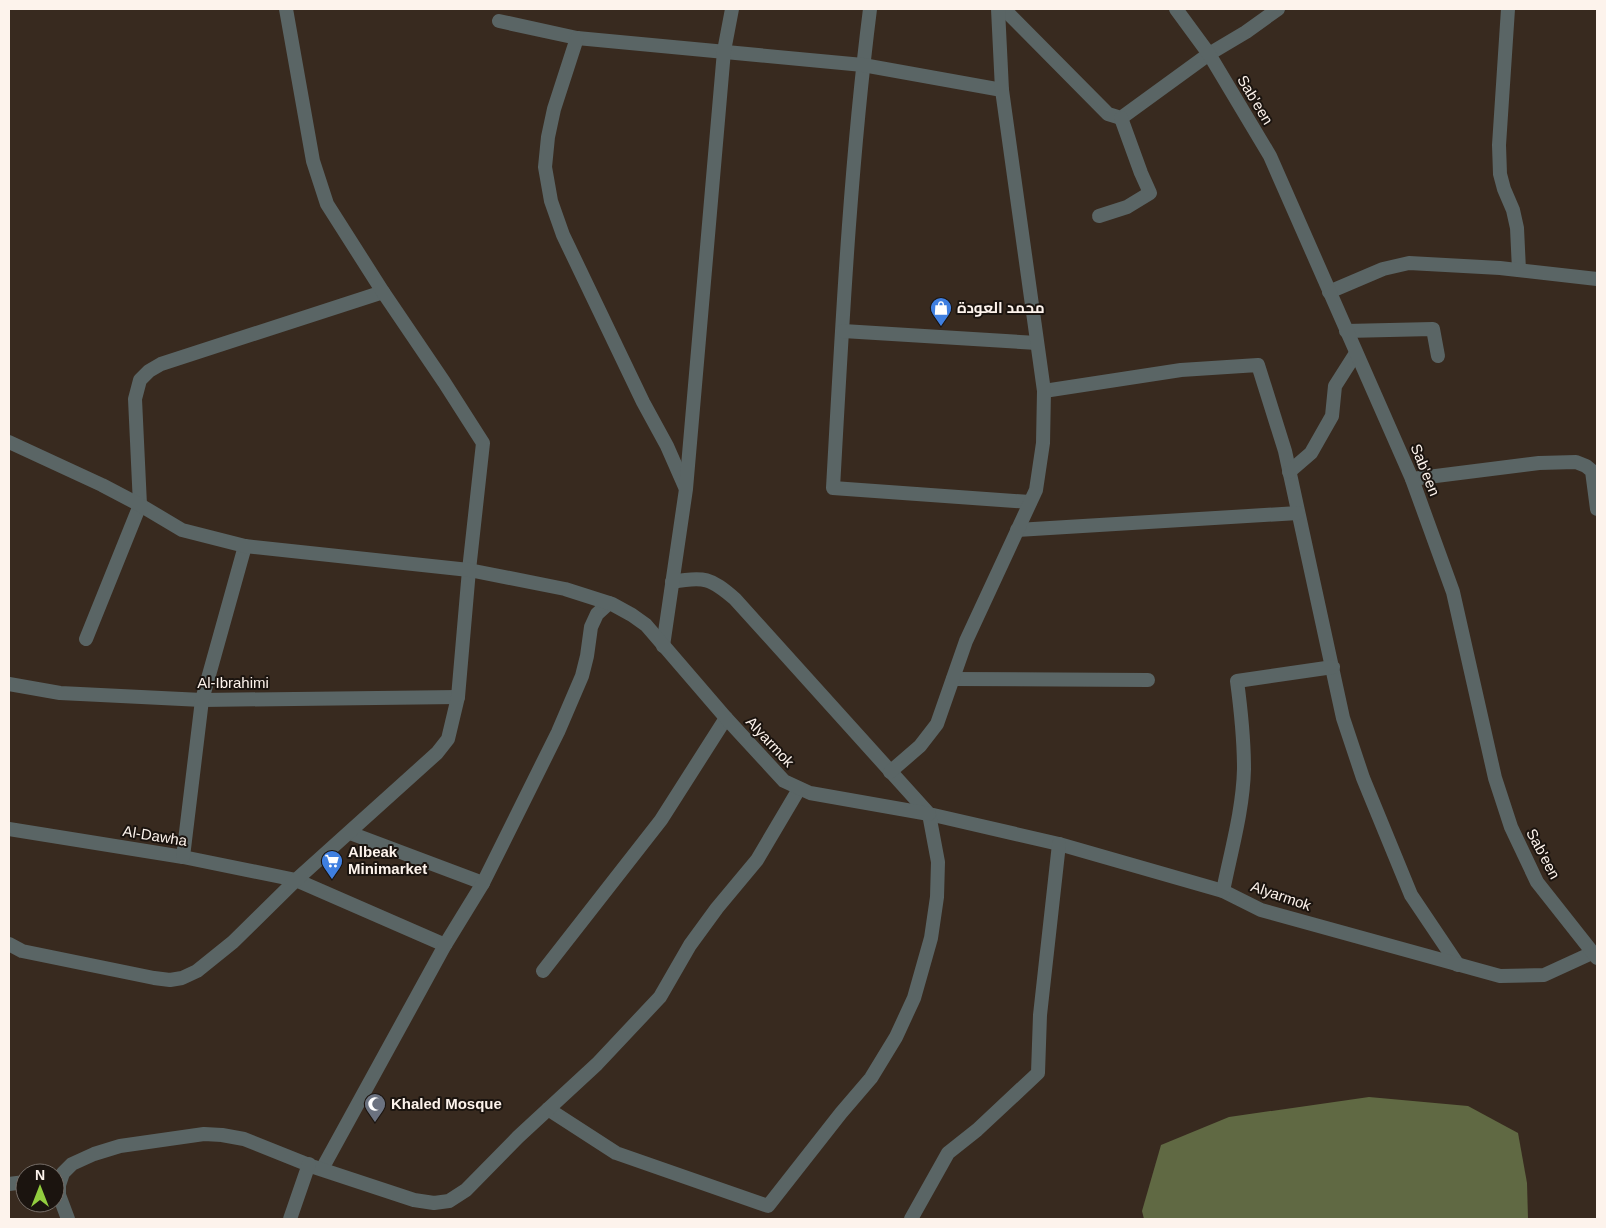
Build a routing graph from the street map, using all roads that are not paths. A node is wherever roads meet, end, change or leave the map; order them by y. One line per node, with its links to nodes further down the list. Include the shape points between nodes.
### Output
1 (286, 9): 19 (street, via 313,161 327,204)
2 (732, 9): 11 (street)
3 (870, 9): 13 (street)
4 (998, 9): 14 (street)
5 (1004, 9): 15 (street, via 1108,114)
6 (1176, 9): 12 (street, Sab'een)
7 (1278, 9): 12 (street)
8 (1508, 9): 17 (street, via 1500,174 1518,228)
9 (499, 21): 10 (street)
10 (577, 38): 11 (street); 30 (street, via 548,137 545,168 551,201 563,235)
11 (724, 51): 13 (street); 30 (street)
12 (1208, 54): 15 (street); 20 (street, Sab'een, via 1270,156)
13 (863, 65): 14 (street); 21 (street)
14 (1002, 90): 23 (street)
15 (1120, 118): 16 (street, via 1150,193)
16 (1099, 216)
17 (1519, 270): 18 (street); 20 (street, via 1409,263)
18 (1597, 279)
19 (383, 292): 33 (street, via 161,364 149,371 140,380 135,399); 38 (street, via 483,443)
20 (1329, 292): 22 (street, Sab'een)
21 (843, 331): 23 (street); 32 (street, via 833,488)
22 (1346, 331): 24 (street, Sab'een); 25 (street, via 1433,329)
23 (1038, 342): 26 (street)
24 (1356, 353): 28 (street, via 1335,386 1332,416 1311,453); 29 (street, Sab'een)
25 (1438, 356)
26 (1044, 391): 28 (street, via 1181,370 1258,365); 32 (street, via 1043,443 1036,490)
27 (9, 442): 33 (street, Alyarmok)
28 (1289, 472): 35 (street)
29 (1412, 479): 31 (street, via 1539,463 1576,462 1592,471); 62 (street, Sab'een, via 1453,592 1496,778 1511,827 1537,882)
30 (686, 489): 39 (street)
31 (1596, 492): 34 (street)
32 (1030, 502): 36 (street)
33 (140, 505): 37 (street, Alyarmok, via 182,530); 41 (street)
34 (1597, 509)
35 (1298, 513): 36 (street); 43 (street)
36 (1017, 530): 44 (street, via 966,642)
37 (245, 546): 38 (street, Alyarmok); 48 (street)
38 (469, 570): 40 (street, Alyarmok, via 565,588); 47 (street)
39 (672, 582): 42 (street); 50 (street, via 691,578 718,584)
40 (609, 603): 42 (street, Alyarmok, via 646,625); 58 (street, via 597,614 591,627 582,676 558,732)
41 (86, 639)
42 (663, 646): 49 (street, Alyarmok)
43 (1332, 667): 59 (street, via 1237,681 1244,733 1244,772); 63 (street, via 1363,778 1411,895)
44 (953, 679): 45 (street); 50 (street, via 937,724 929,736)
45 (1148, 680)
46 (9, 684): 48 (street, Al-Ibrahimi, via 60,693)
47 (458, 697): 48 (street, Al-Ibrahimi); 54 (street, via 448,739 437,753)
48 (202, 700): 56 (street)
49 (726, 718): 51 (street, Alyarmok, via 784,782); 64 (street, via 661,820)
50 (890, 772): 52 (street)
51 (799, 789): 52 (street, Alyarmok); 65 (street, via 757,860 690,945 660,997 597,1064)
52 (930, 814): 55 (street, Alyarmok); 65 (street, via 938,862 937,897 914,998 896,1037 871,1078 768,1206 616,1153)
53 (9, 829): 56 (street, Al-Dawha)
54 (350, 833): 57 (street); 58 (street)
55 (1059, 844): 59 (street, Alyarmok); 69 (street, via 1040,1015 1038,1073 948,1153)
56 (183, 857): 57 (street, Al-Dawha)
57 (296, 880): 60 (street, via 233,942 197,971 182,978 154,978 22,951); 61 (street, Al-Dawha)
58 (483, 883): 61 (street)
59 (1223, 891): 63 (street, Alyarmok, via 1262,910)
60 (9, 944)
61 (445, 945): 66 (street)
62 (1595, 956): 63 (street, Alyarmok, via 1544,975 1500,976)
63 (1458, 965)
64 (543, 971)
65 (548, 1109): 66 (street, via 466,1190 449,1201 414,1200)
66 (315, 1167): 67 (street, via 244,1139 204,1134 120,1146 72,1164); 68 (street)
67 (65, 1171)
68 (290, 1219)
69 (911, 1219)

